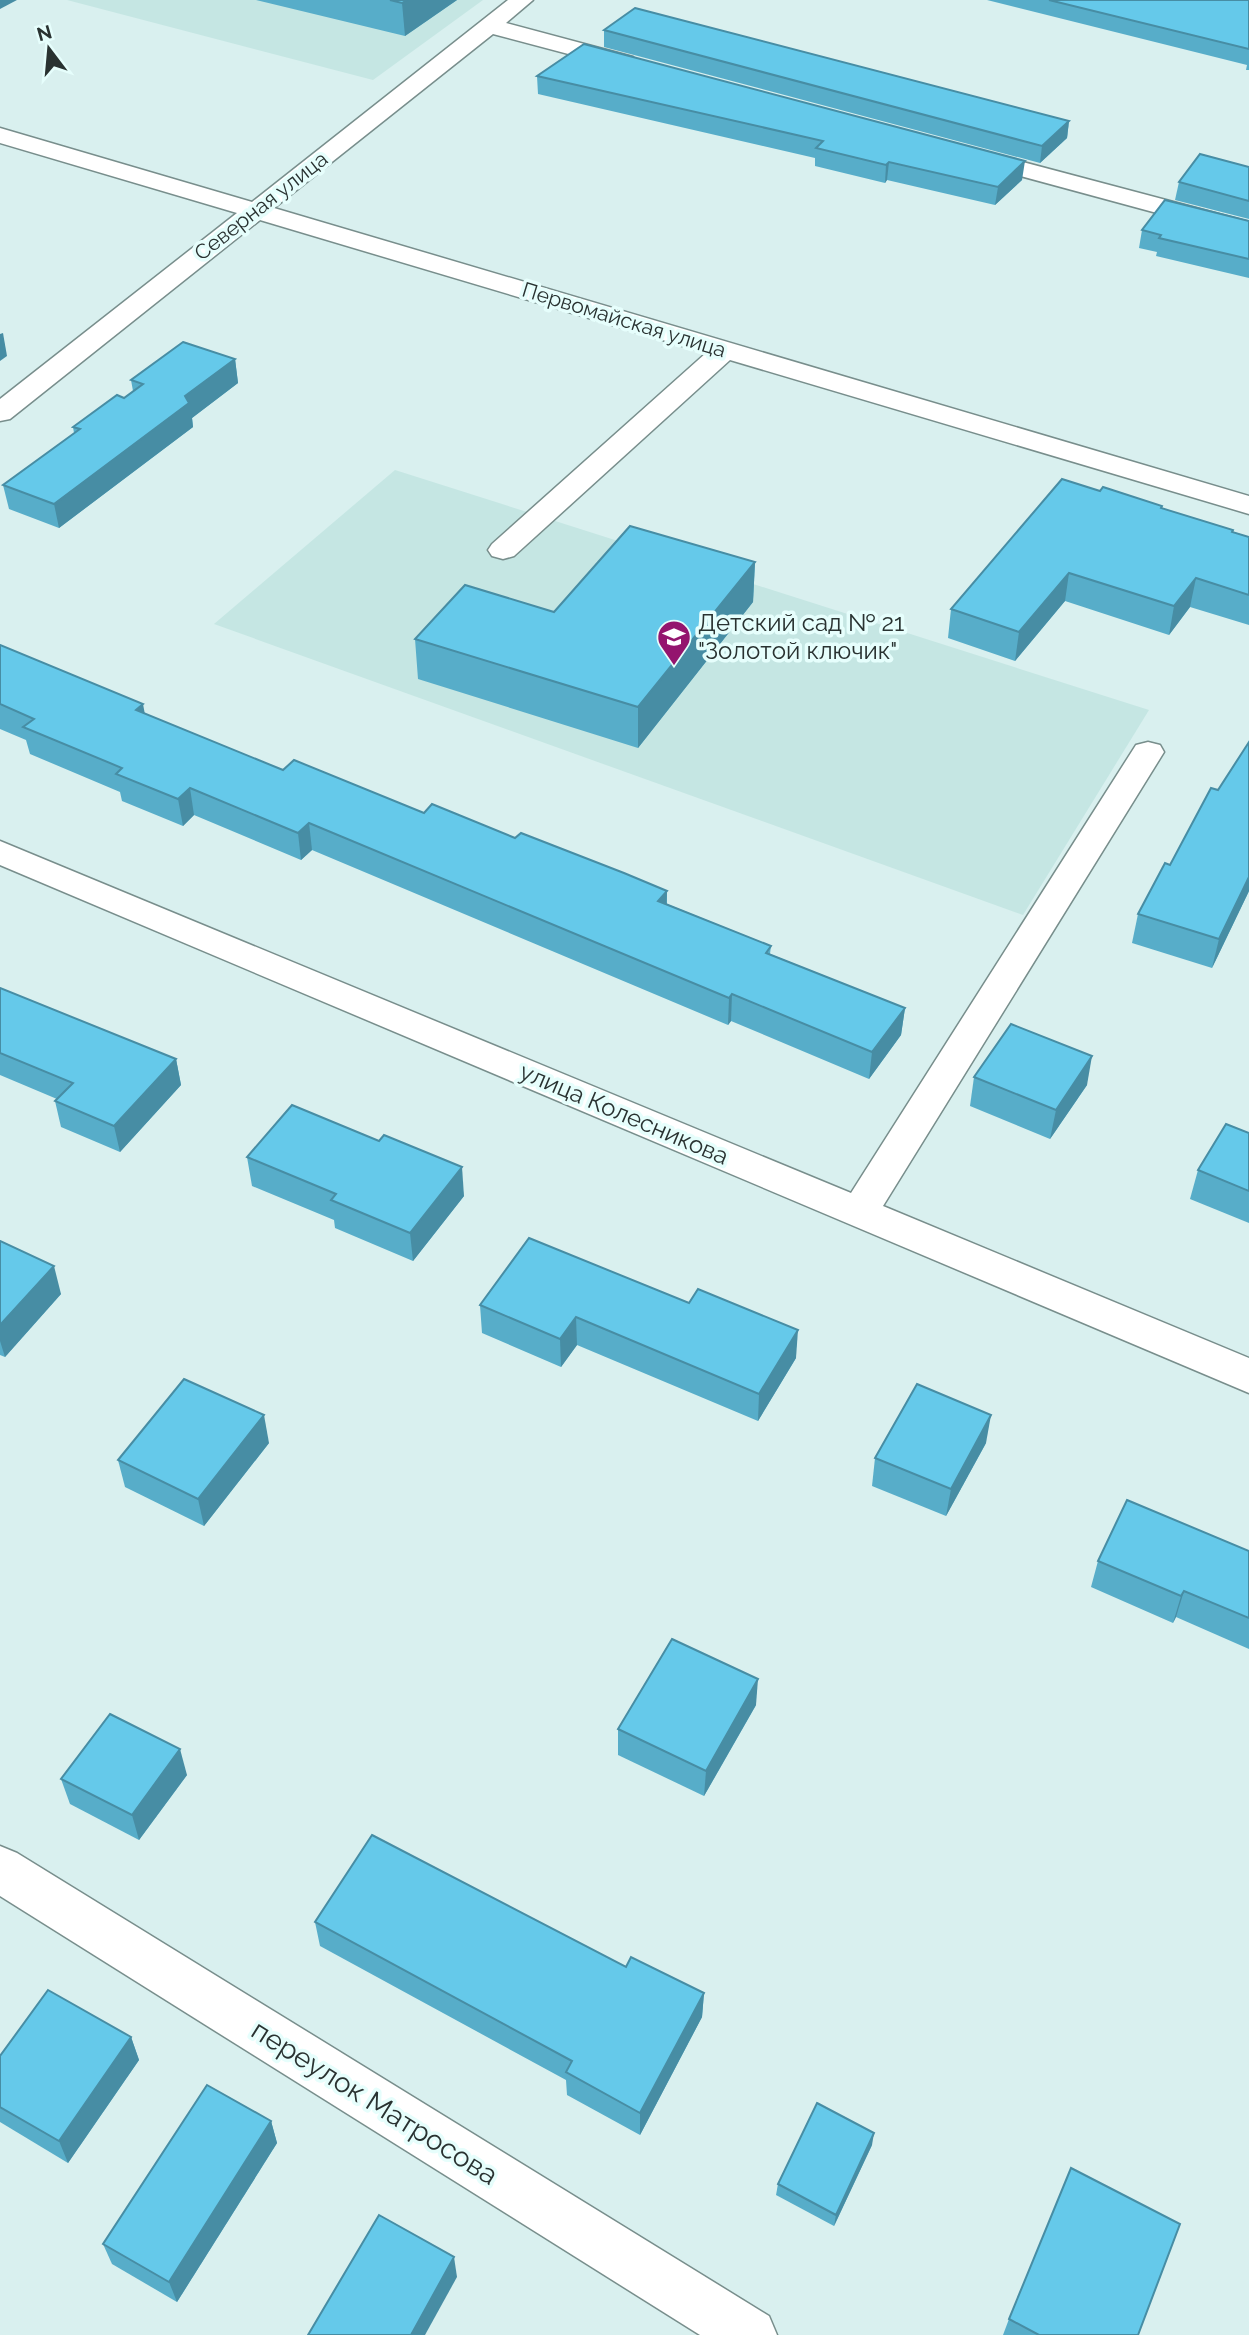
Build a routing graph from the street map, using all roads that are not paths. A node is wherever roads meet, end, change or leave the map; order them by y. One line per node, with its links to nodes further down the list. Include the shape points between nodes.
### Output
1 (522, 0): 2 (street, Северная улица)
2 (490, 26): 3 (street); 6 (street, Северная улица)
3 (650, 69)
4 (0, 135): 6 (street, Первомайская улица)
5 (956, 151): 7 (street)
6 (256, 211): 8 (street, Первомайская улица); 9 (street, Северная улица)
7 (1249, 230)
8 (725, 350): 10 (street, Первомайская улица); 11 (street)
9 (0, 413)
10 (1249, 505)
11 (503, 550)
12 (1148, 752): 14 (street)
13 (0, 852): 14 (street, улица Колесникова)
14 (859, 1213): 15 (street, улица Колесникова)
15 (1249, 1376)
16 (0, 1869): 17 (street, переулок Матросова)
17 (750, 2335)

